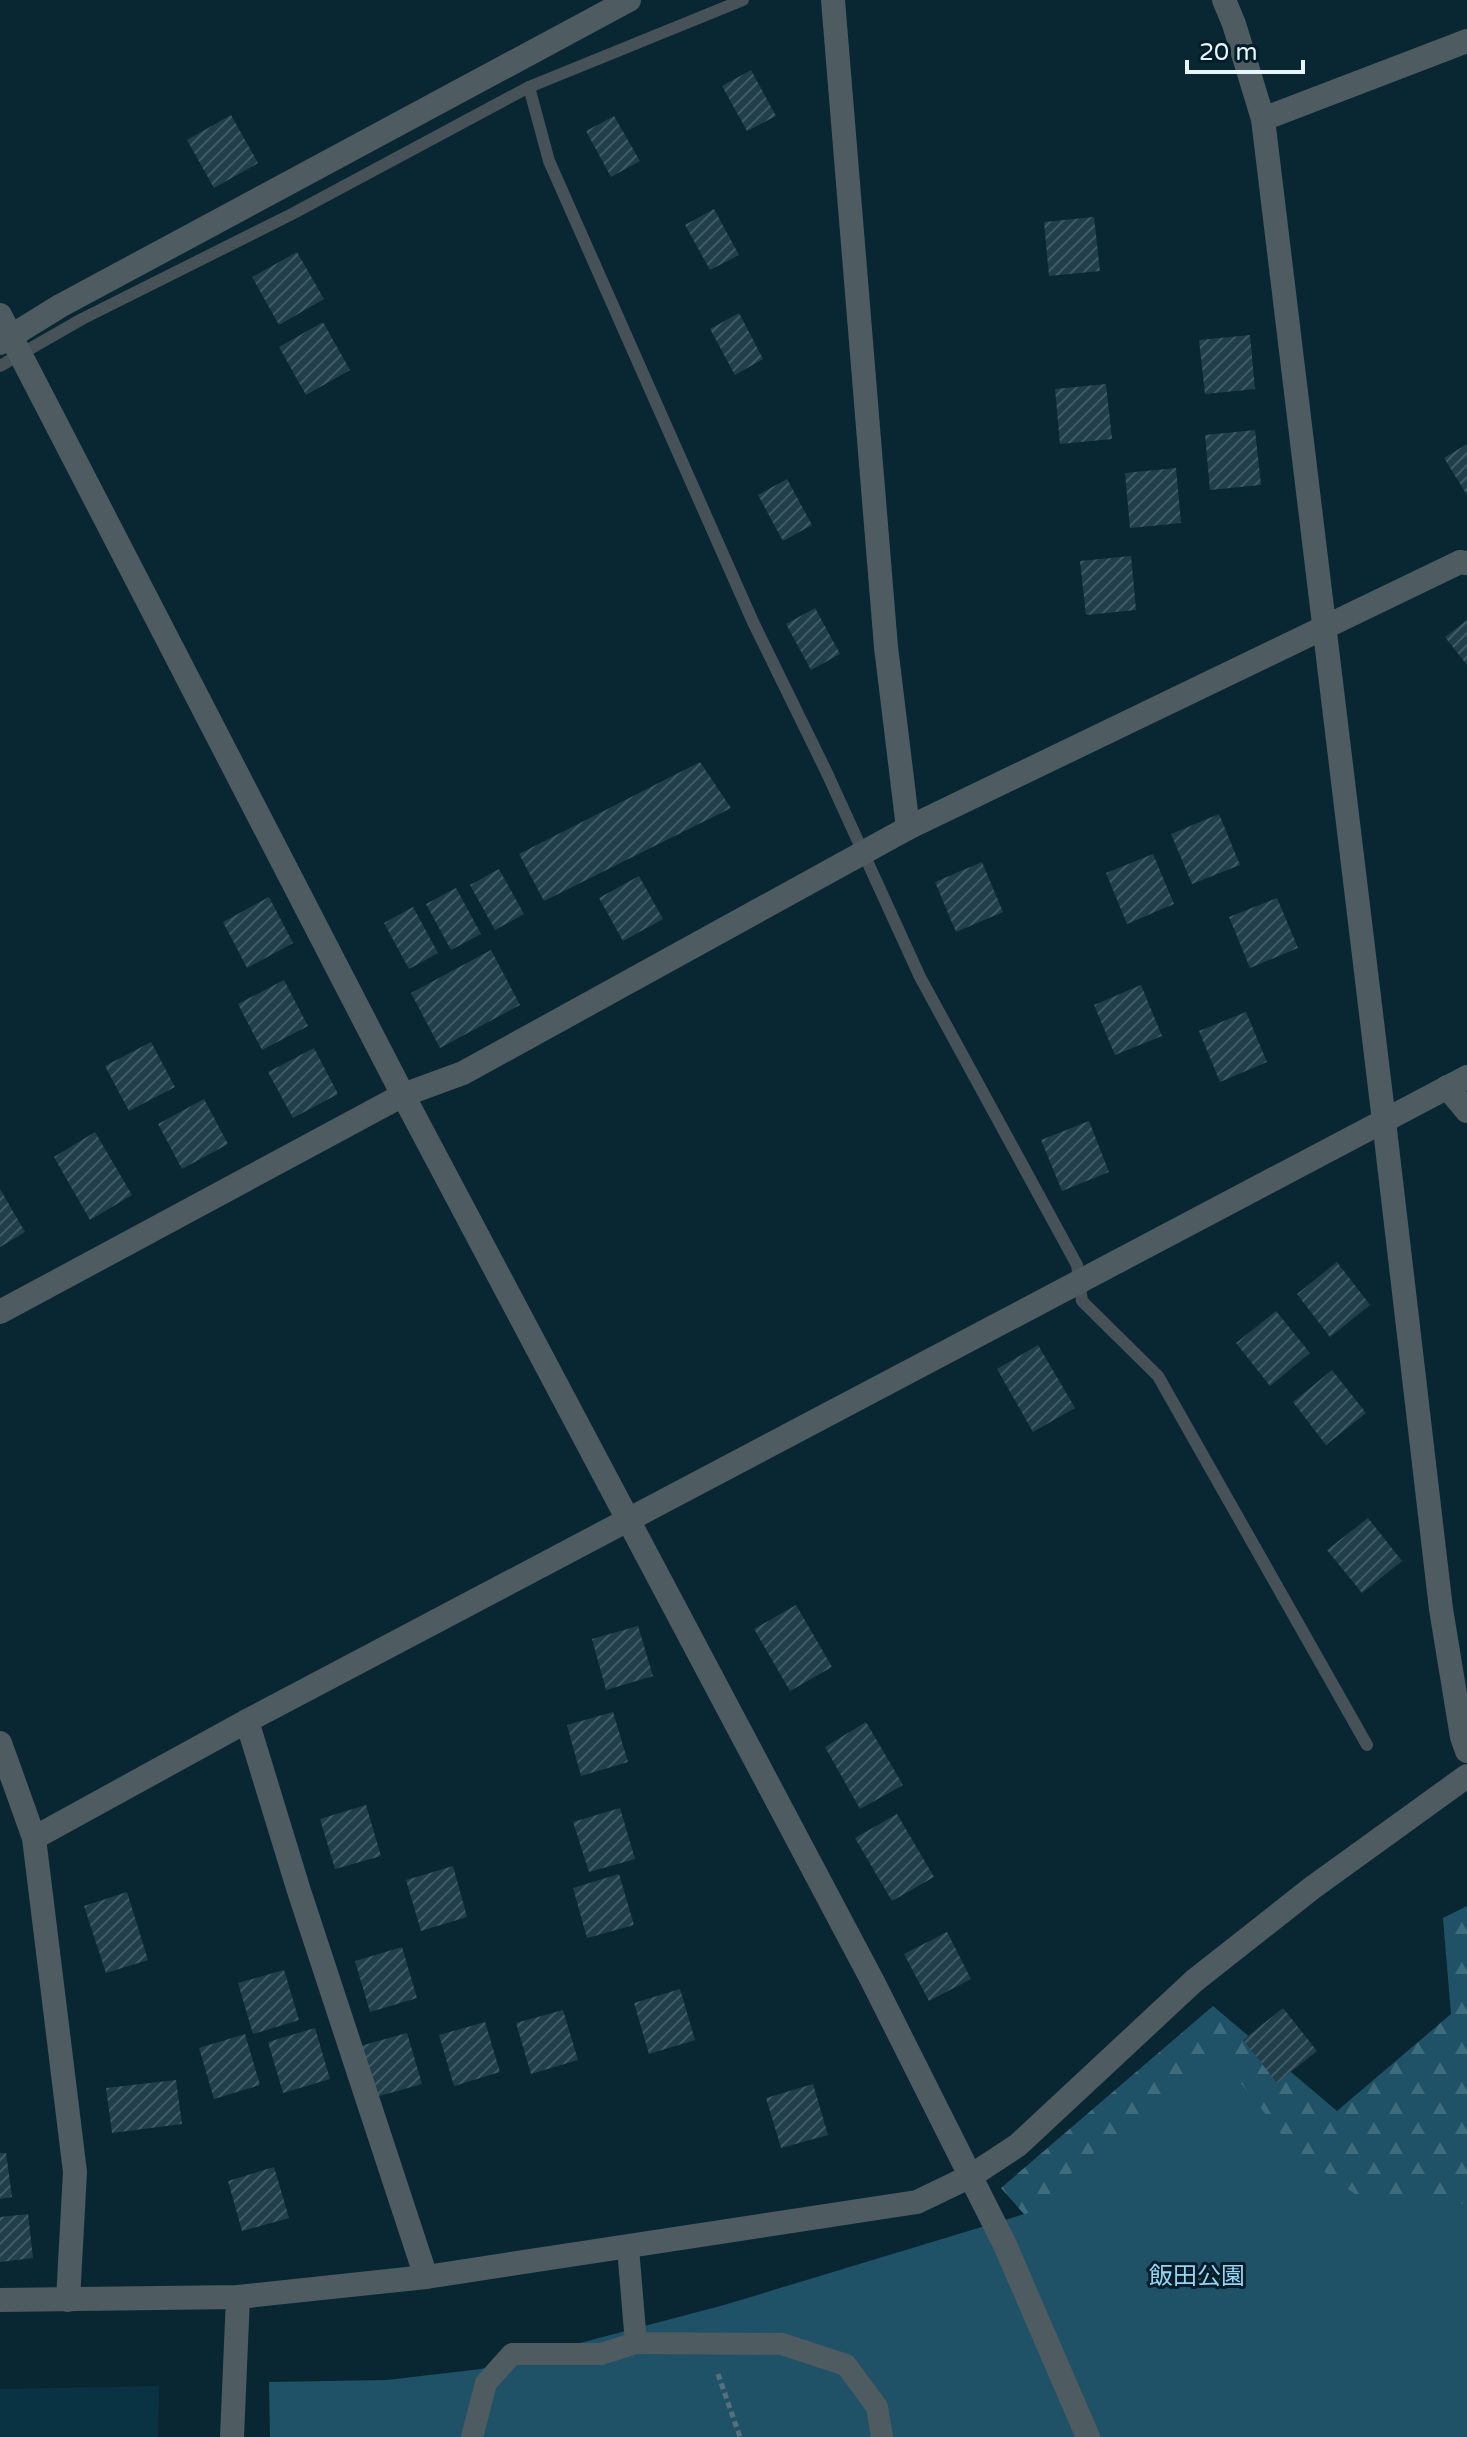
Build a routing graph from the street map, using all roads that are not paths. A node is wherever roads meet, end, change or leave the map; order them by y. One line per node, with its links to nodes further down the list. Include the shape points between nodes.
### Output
1 (629, 0): 7 (street)
2 (833, 0): 10 (street, via 886,647)
3 (1224, 0): 5 (street)
4 (1467, 41): 5 (street)
5 (1263, 119): 9 (street)
6 (0, 315): 7 (street)
7 (6, 340): 12 (street)
8 (1467, 563): 9 (street)
9 (1324, 626): 10 (street); 14 (street)
10 (908, 828): 12 (street, via 463,1073)
11 (1457, 1082): 13 (street); 14 (street)
12 (403, 1095): 15 (street); 16 (street)
13 (1467, 1111)
14 (1384, 1121): 16 (street); 19 (street, via 1441,1609)
15 (0, 1312)
16 (629, 1521): 17 (street); 22 (street)
17 (247, 1721): 21 (street); 24 (street)
18 (0, 1743): 21 (street)
19 (1467, 1751)
20 (1467, 1776): 22 (street, via 1194,1981 1018,2145)
21 (34, 1838): 27 (street, via 75,2172)
22 (971, 2176): 23 (street, via 917,2202); 32 (street)
23 (628, 2248): 24 (street); 28 (lane)
24 (426, 2277): 25 (street)
25 (238, 2297): 27 (street); 29 (street)
26 (0, 2300): 27 (street)
27 (68, 2300)
28 (636, 2343): 30 (lane, via 601,2354 512,2354 486,2383); 31 (lane, via 782,2344 846,2365 877,2407)
29 (232, 2437)
30 (472, 2437)
31 (882, 2437)
32 (1088, 2437)

